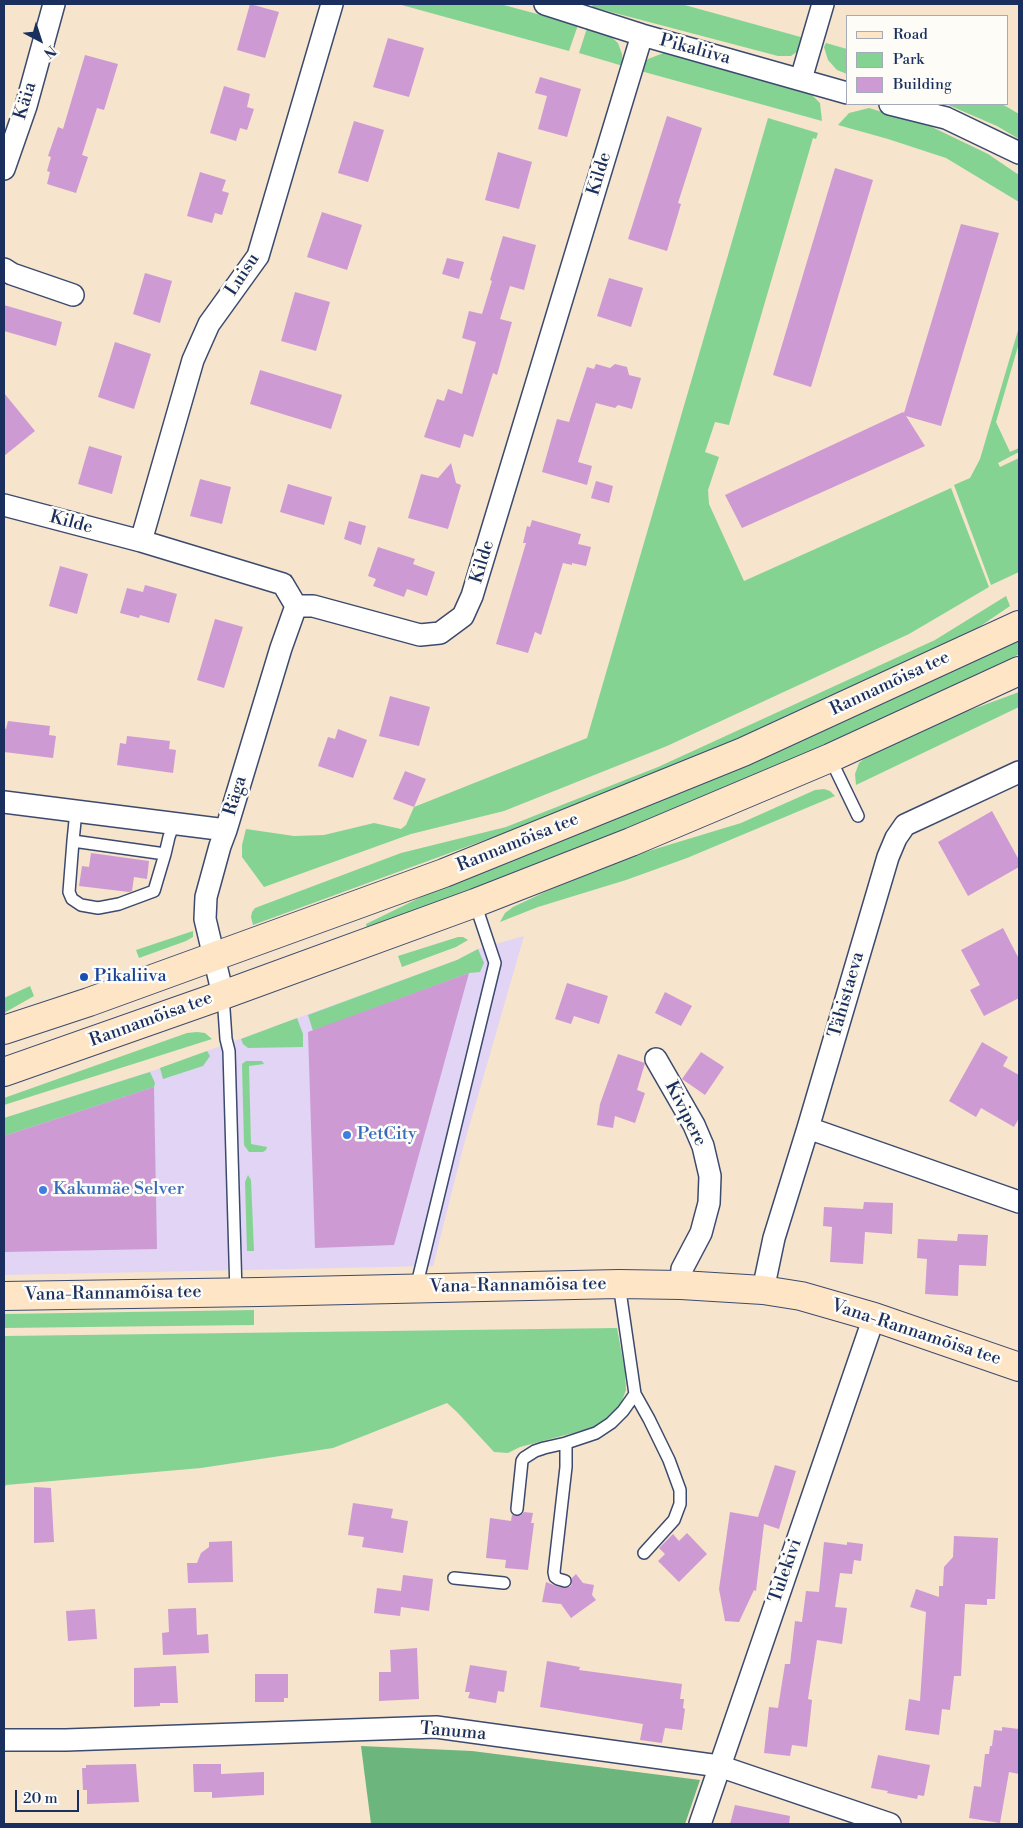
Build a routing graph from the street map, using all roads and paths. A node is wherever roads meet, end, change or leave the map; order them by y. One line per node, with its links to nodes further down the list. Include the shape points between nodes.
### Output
1 (54, 4): 12 (street, Käia, via 26,106)
2 (332, 4): 16 (street, Luisu, via 258,256 209,324 193,360)
3 (545, 4): 5 (street, Pikaliiva)
4 (824, 4): 6 (street)
5 (642, 36): 6 (street, Pikaliiva); 17 (street, Kilde, via 472,596 463,616 440,633 420,635 313,606)
6 (801, 79): 7 (street, Pikaliiva)
7 (846, 93)
8 (894, 105): 9 (street, via 946,118)
9 (996, 143): 10 (street); 11 (street)
10 (1019, 153)
11 (1019, 163)
12 (4, 169)
13 (4, 269): 14 (street)
14 (73, 295)
15 (4, 505): 16 (street, Kilde)
16 (140, 541): 17 (street, Kilde, via 283,584)
17 (296, 606): 26 (street, Räga)
18 (1019, 625): 30 (main road, Rannamõisa tee, via 743,752 444,873)
19 (1019, 671): 20 (main road, Rannamõisa tee)
20 (830, 758): 24 (lane); 29 (main road, Rannamõisa tee, via 631,842)
21 (1019, 772): 35 (street, Tähistaeva, via 905,825 896,838)
22 (4, 802): 23 (street, Räga)
23 (76, 811): 25 (street, Räga); 27 (lane)
24 (858, 816)
25 (174, 823): 26 (street, Räga); 28 (lane)
26 (226, 830): 30 (street, via 206,897 205,919)
27 (73, 841): 28 (lane); 28 (lane, via 69,892 72,899 89,908 119,904 154,891)
28 (165, 854)
29 (475, 903): 31 (main road, Rannamõisa tee); 39 (lane, via 495,963)
30 (213, 957): 31 (street); 32 (main road, Rannamõisa tee)
31 (223, 995): 34 (main road, Rannamõisa tee); 41 (lane, via 229,1051)
32 (4, 1030)
33 (656, 1059): 38 (street, Kivipere, via 694,1125 710,1176 709,1203 701,1233 682,1269)
34 (4, 1072)
35 (808, 1128): 36 (street); 40 (street, Tähistaeva, via 774,1238)
36 (1019, 1202)
37 (619, 1284): 38 (main road, Vana-Rannamõisa tee); 39 (main road, Vana-Rannamõisa tee); 45 (lane)
38 (681, 1285): 40 (main road, Vana-Rannamõisa tee)
39 (415, 1289): 41 (main road, Vana-Rannamõisa tee)
40 (762, 1290): 43 (main road, Vana-Rannamõisa tee, via 801,1296)
41 (236, 1292): 42 (main road, Vana-Rannamõisa tee)
42 (4, 1296)
43 (874, 1317): 44 (main road, Vana-Rannamõisa tee); 53 (street, Tulekivi)
44 (1019, 1367)
45 (634, 1394): 46 (lane, via 611,1424); 48 (lane, via 650,1419 680,1490 680,1504 674,1520)
46 (566, 1443): 47 (lane, via 544,1448 524,1458); 50 (lane, via 554,1572 558,1580)
47 (517, 1509)
48 (644, 1553)
49 (454, 1578): 51 (lane)
50 (565, 1581)
51 (504, 1583)
52 (4, 1740): 53 (street, Tanuma, via 436,1727)
53 (719, 1766): 54 (street, Tulekivi); 55 (street, Tanuma)
54 (700, 1824)
55 (890, 1824)

